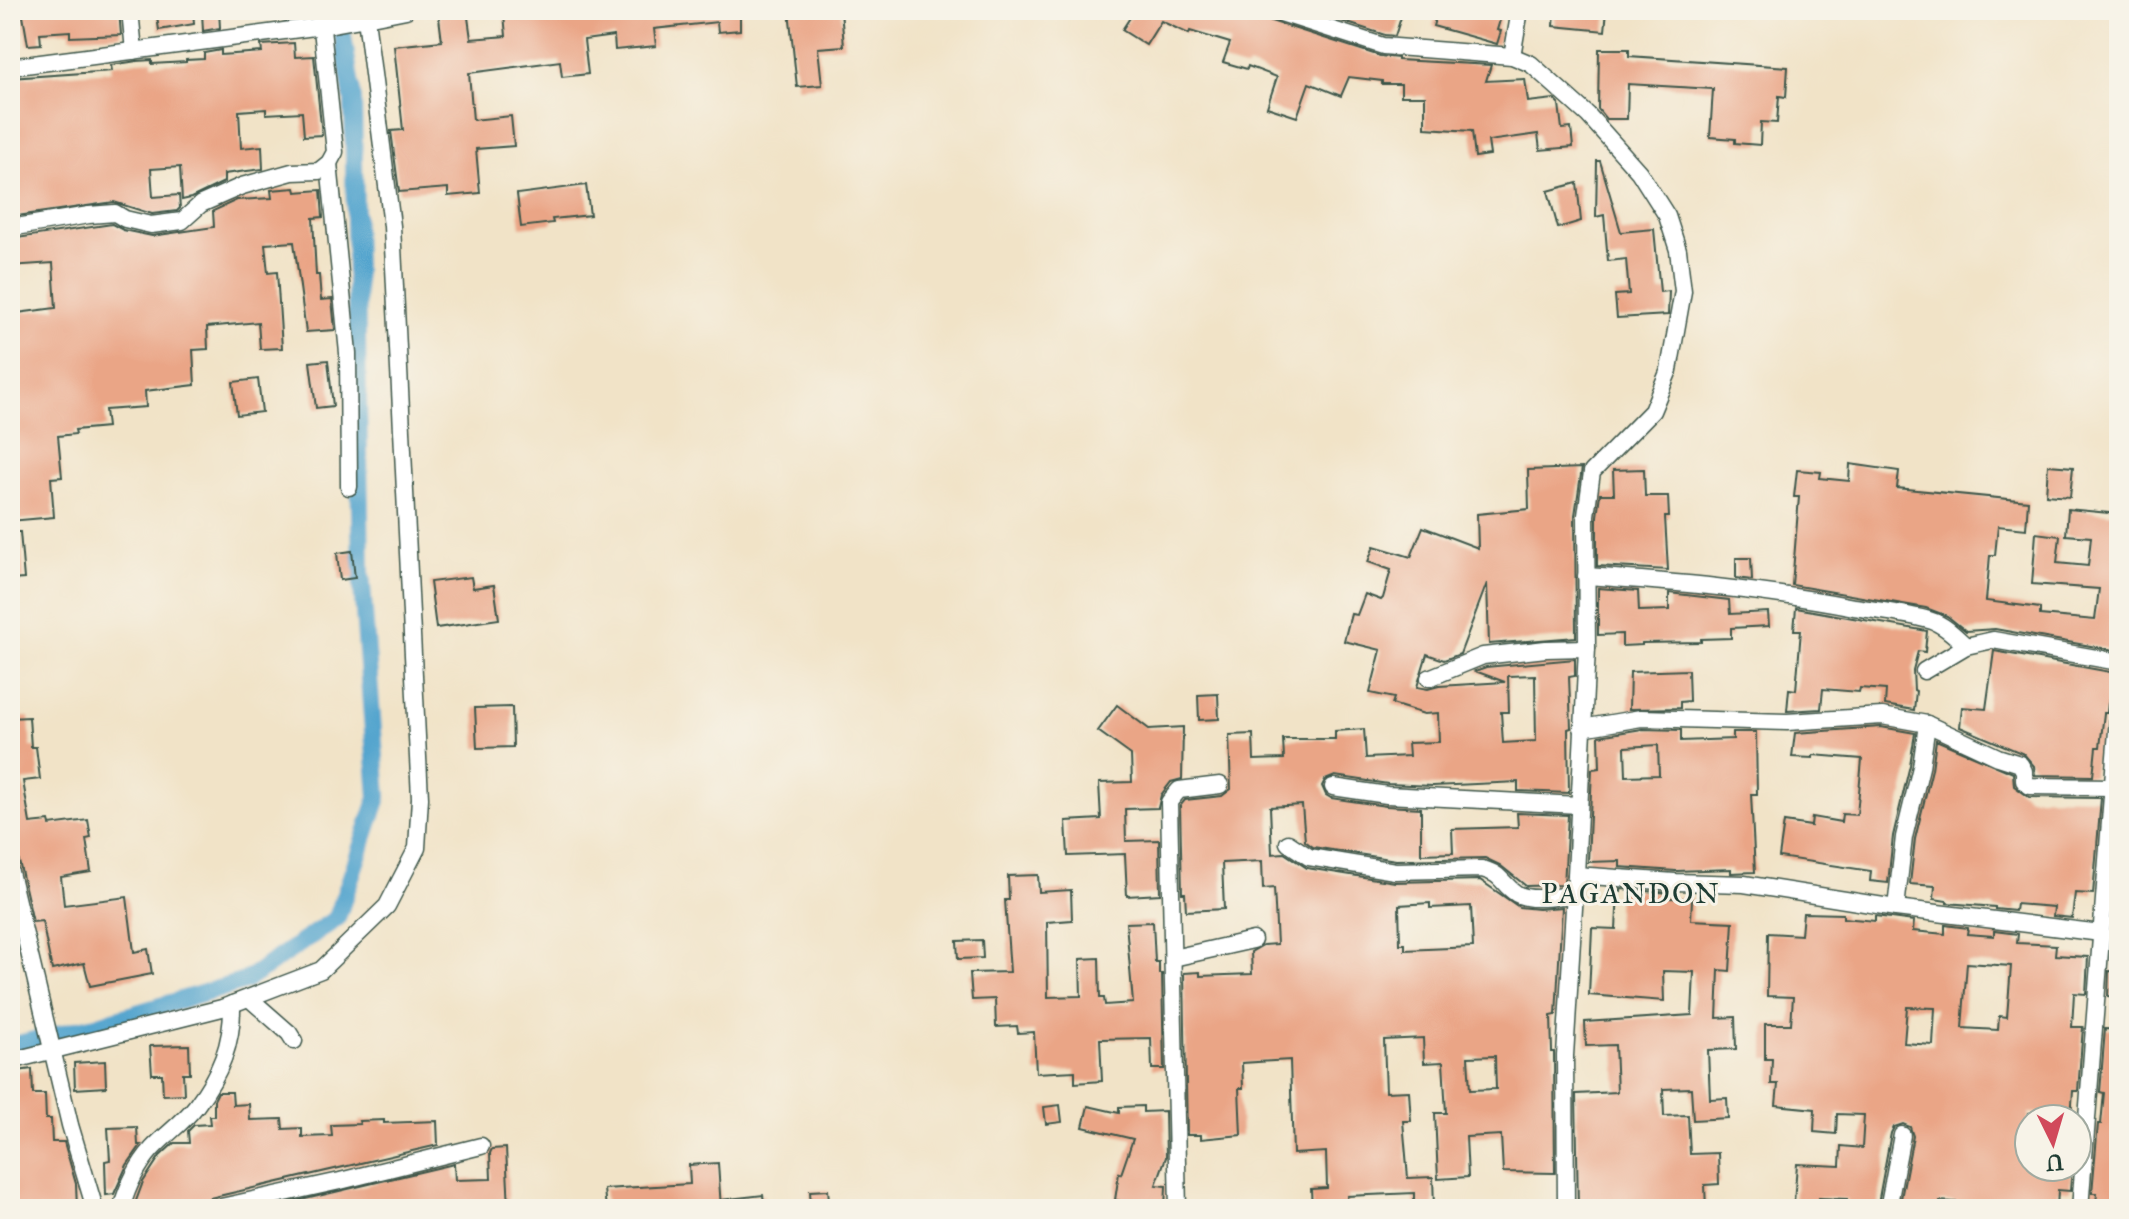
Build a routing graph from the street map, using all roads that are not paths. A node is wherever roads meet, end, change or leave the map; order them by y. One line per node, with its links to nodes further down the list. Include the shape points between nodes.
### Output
1 (130, 10): 7 (street)
2 (406, 10): 5 (street)
3 (1271, 10): 8 (street, via 1383,46)
4 (1520, 10): 8 (street)
5 (362, 16): 6 (street); 35 (street, via 392,226 420,798 417,848 387,906 321,970)
6 (324, 20): 7 (street); 10 (street, via 335,152)
7 (134, 51): 9 (street)
8 (1512, 56): 13 (street, via 1531,64 1588,115 1639,172 1667,216 1678,250 1683,291 1669,370 1652,411 1592,472)
9 (10, 67)
10 (329, 163): 11 (street, via 319,171 292,172 242,186 201,204 182,221 151,225 115,213); 12 (street, via 348,353)
11 (10, 228)
12 (349, 487)
13 (1586, 576): 14 (street, via 1797,596 1933,621); 15 (street)
14 (1966, 646): 16 (street, via 2007,641); 17 (street)
15 (1587, 648): 18 (street, via 1483,656); 21 (street)
16 (2119, 662)
17 (1924, 671)
18 (1429, 678)
19 (2119, 705): 24 (street)
20 (1927, 724): 21 (street, via 1882,716 1787,722 1641,718); 24 (street, via 2020,764 2030,786); 31 (street)
21 (1582, 728): 25 (street)
22 (1220, 785): 34 (street, via 1179,790 1169,802)
23 (1333, 787): 25 (street, via 1387,795)
24 (2113, 787): 32 (street)
25 (1579, 805): 28 (street)
26 (1288, 843): 29 (street, via 1309,857 1395,871 1496,872 1527,897)
27 (10, 872): 30 (street)
28 (1576, 875): 29 (street); 31 (street, via 1744,884)
29 (1575, 895): 46 (street, via 1565,1056)
30 (13, 900): 38 (street)
31 (1896, 908): 32 (street)
32 (2101, 933): 48 (street)
33 (1253, 940): 34 (street)
34 (1173, 958): 45 (street)
35 (249, 998): 36 (street); 37 (street)
36 (232, 1004): 38 (street); 43 (street, via 233,1030 220,1068 194,1108 150,1152 127,1187)
37 (294, 1041)
38 (53, 1048): 39 (street); 42 (street)
39 (10, 1061)
40 (1902, 1135): 47 (street)
41 (481, 1146): 44 (street)
42 (95, 1209)
43 (121, 1209)
44 (212, 1209)
45 (1178, 1209)
46 (1566, 1209)
47 (1888, 1209)
48 (2080, 1209)

